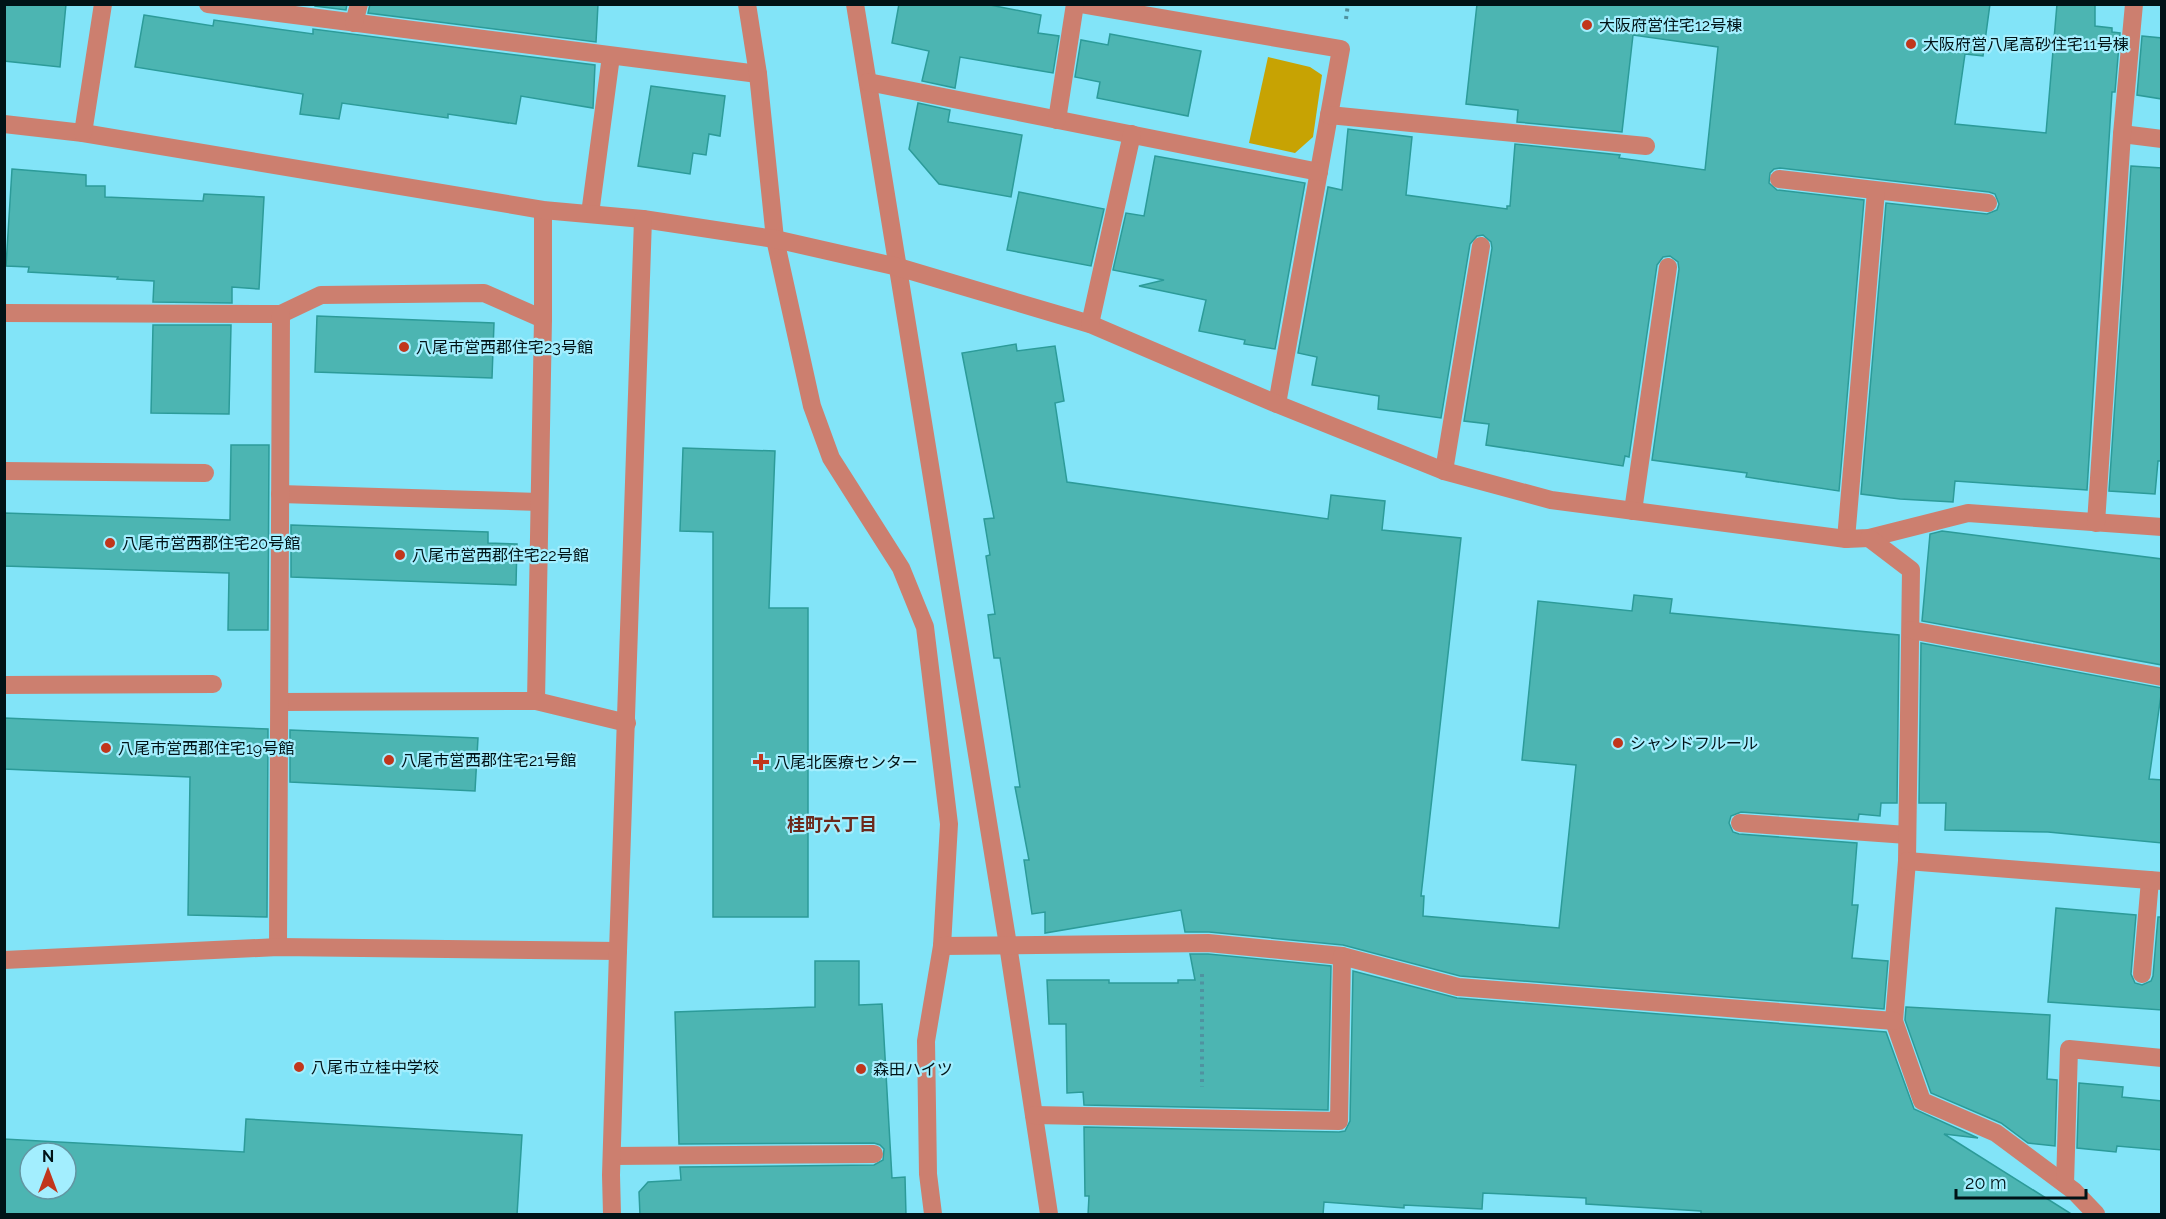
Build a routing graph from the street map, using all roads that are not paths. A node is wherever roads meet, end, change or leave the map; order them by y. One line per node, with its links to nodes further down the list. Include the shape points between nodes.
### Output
1 (104, 4): 15 (street)
2 (208, 4): 8 (street)
3 (359, 4): 8 (street)
4 (747, 4): 10 (street)
5 (855, 4): 11 (street)
6 (1077, 4): 12 (street, via 1341,49); 13 (street)
7 (2134, 4): 17 (street)
8 (354, 23): 9 (street)
9 (611, 56): 10 (street); 25 (street)
10 (758, 74): 27 (street)
11 (868, 82): 13 (street); 29 (street)
12 (1329, 115): 19 (street); 20 (street)
13 (1057, 120): 16 (street)
14 (4, 124): 15 (street)
15 (83, 133): 24 (street)
16 (1132, 134): 20 (street); 34 (street)
17 (2122, 134): 18 (street); 42 (street)
18 (2162, 138)
19 (1646, 146)
20 (1319, 172): 35 (street)
21 (1779, 179): 22 (street)
22 (1876, 191): 23 (street); 44 (street)
23 (1988, 203)
24 (543, 210): 25 (street); 33 (street)
25 (590, 214): 26 (street)
26 (644, 219): 27 (street); 52 (street)
27 (775, 239): 29 (street); 58 (street, via 812,406 831,458 901,568 925,627 950,824)
28 (1481, 246): 37 (street)
29 (898, 267): 34 (street); 57 (street)
30 (1668, 267): 41 (street)
31 (4, 313): 32 (street)
32 (281, 314): 33 (street, via 321,295 484,293); 39 (street)
33 (543, 319): 40 (street)
34 (1090, 324): 35 (street)
35 (1277, 404): 37 (street)
36 (4, 471): 38 (street)
37 (1444, 471): 41 (street, via 1551,500)
38 (204, 473)
39 (280, 495): 40 (street); 51 (street)
40 (539, 502): 50 (street)
41 (1633, 511): 44 (street)
42 (2096, 523): 43 (street); 45 (street, via 1968,513)
43 (2162, 527)
44 (1846, 538): 45 (street)
45 (1869, 538): 46 (street, via 1911,570)
46 (1911, 630): 47 (street); 54 (street)
47 (2162, 677)
48 (213, 684): 49 (street)
49 (4, 685)
50 (536, 701): 51 (street); 52 (street)
51 (280, 702): 59 (street)
52 (627, 723): 60 (street)
53 (1740, 823): 54 (street)
54 (1907, 835): 55 (street)
55 (1907, 861): 56 (street); 64 (street)
56 (2156, 880): 63 (street)
57 (1008, 945): 58 (street); 61 (street, via 1202,943); 66 (street)
58 (942, 946): 71 (street, via 926,1041 928,1174)
59 (278, 947): 60 (street); 62 (street)
60 (618, 951): 68 (street)
61 (1342, 956): 64 (street, via 1458,987); 66 (street, via 1340,1121)
62 (4, 960)
63 (2142, 974)
64 (1894, 1021): 69 (street, via 1922,1101 1996,1133)
65 (2162, 1058): 69 (street, via 2069,1049)
66 (1034, 1115): 72 (street)
67 (874, 1154): 68 (street)
68 (612, 1156): 70 (street)
69 (2065, 1184): 73 (street)
70 (612, 1215)
71 (933, 1215)
72 (1049, 1215)
73 (2096, 1215)

